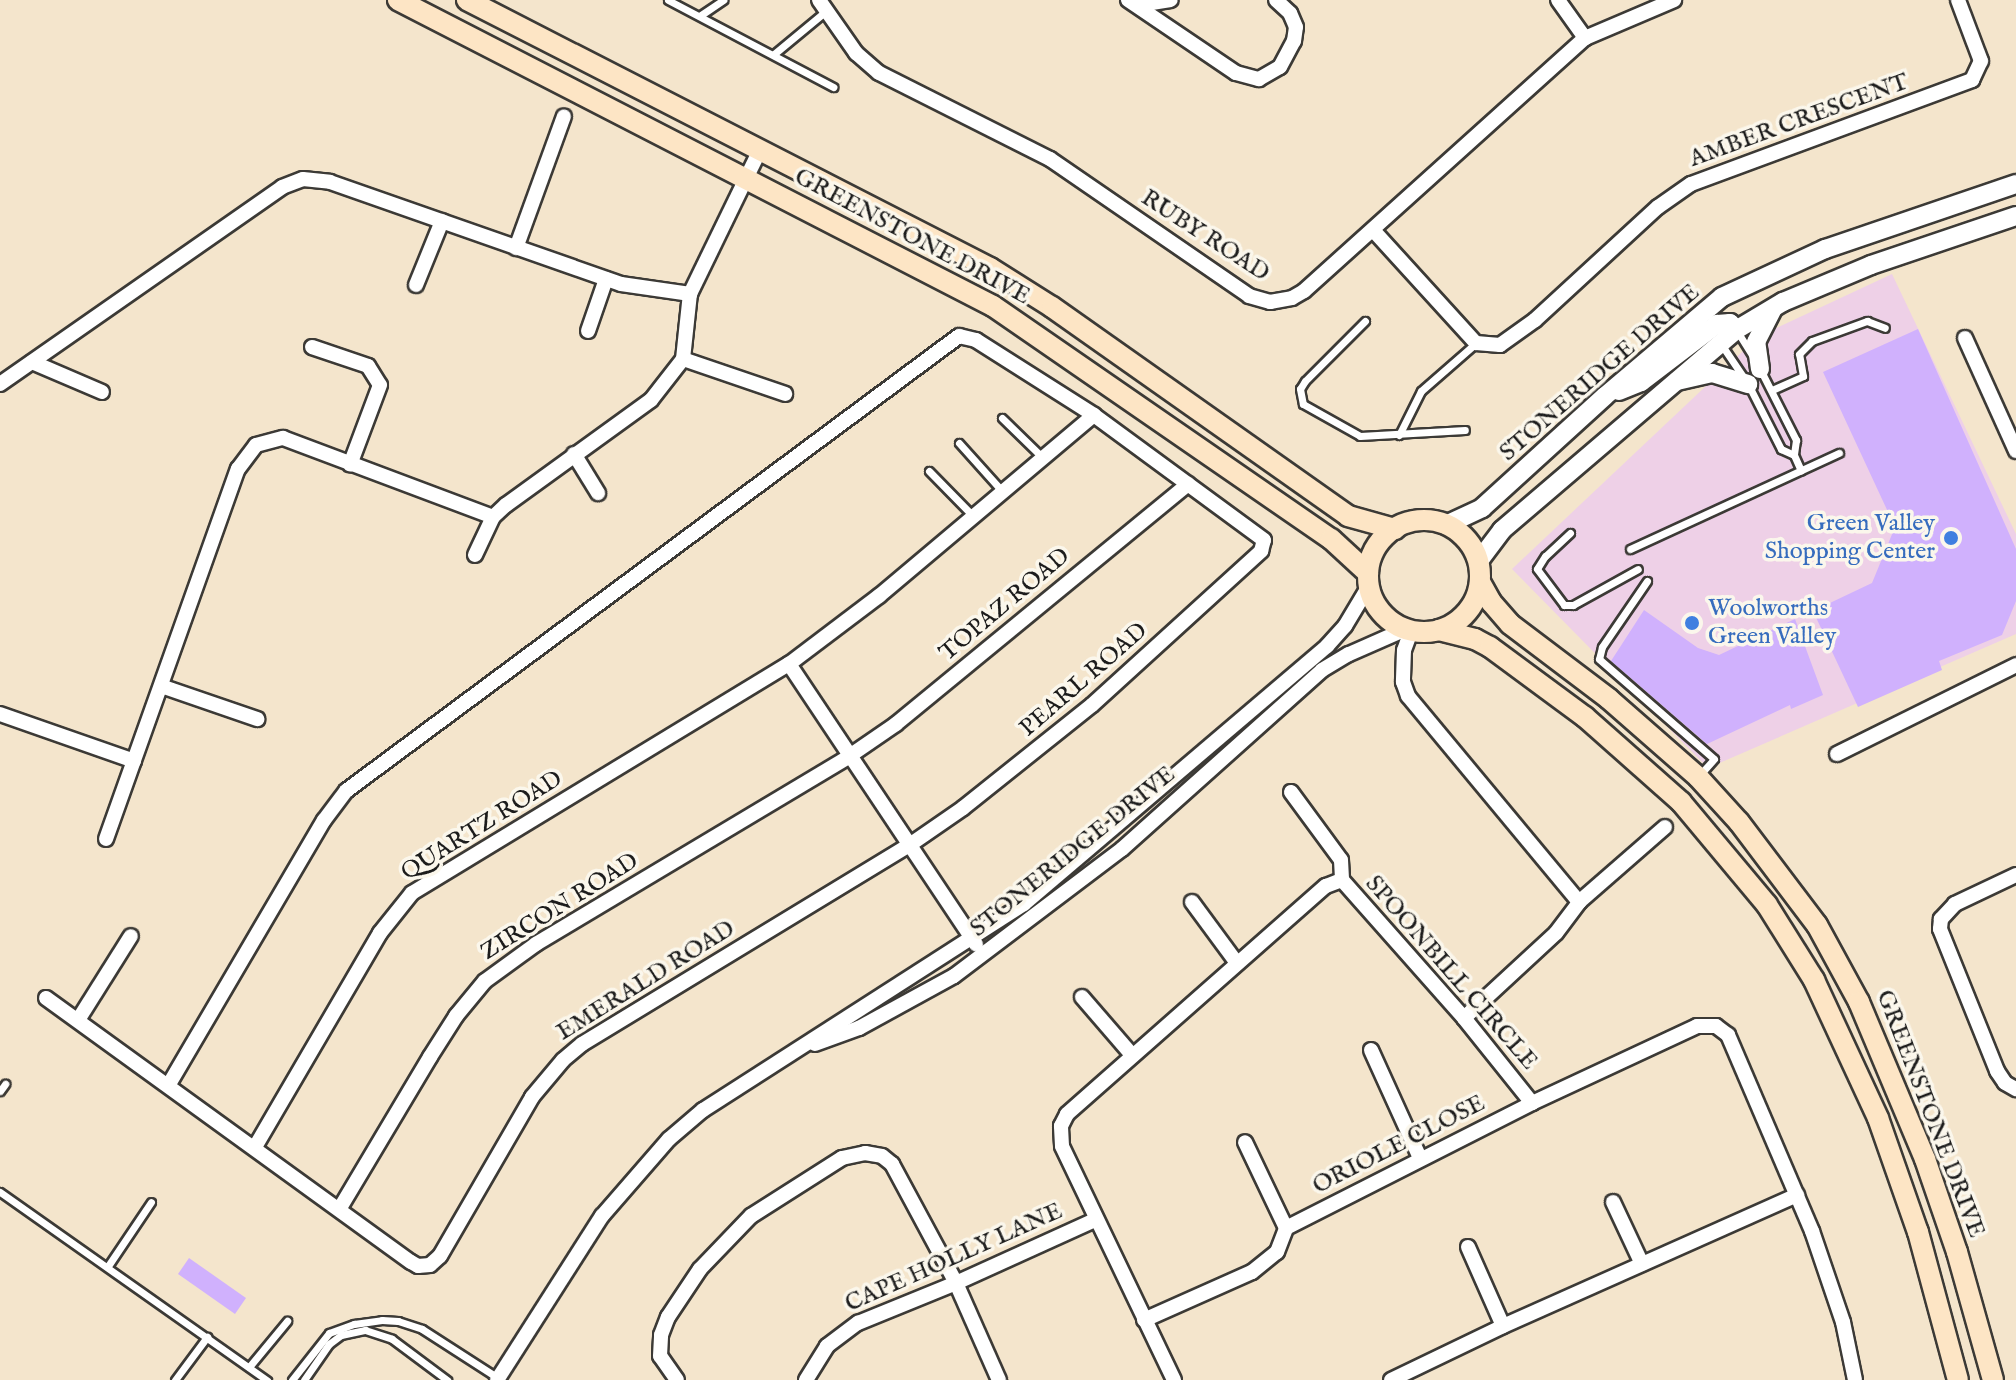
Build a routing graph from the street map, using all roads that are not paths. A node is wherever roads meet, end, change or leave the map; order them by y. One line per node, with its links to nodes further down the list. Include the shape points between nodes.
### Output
1 (398, 0): 18 (main road, GREENSTONE DRIVE)
2 (467, 0): 17 (main road, GREENSTONE DRIVE)
3 (668, 0): 12 (lane)
4 (723, 0): 12 (lane)
5 (1171, 0): 10 (street)
6 (1276, 0): 10 (street, via 1290,13 1294,41 1280,67 1259,79 1236,73)
7 (1558, 0): 13 (street)
8 (1674, 0): 13 (street, RUBY ROAD)
9 (1958, 0): 34 (street, AMBER CRESCENT, via 1981,61 1972,80 1691,184 1658,207 1513,338 1500,345)
10 (1134, 2)
11 (822, 6): 14 (lane); 22 (street, RUBY ROAD, via 856,53 879,73 1050,159 1258,300 1292,298)
12 (701, 15): 14 (lane)
13 (1585, 38): 22 (street, RUBY ROAD)
14 (774, 54): 15 (lane)
15 (833, 87)
16 (564, 116): 23 (street)
17 (760, 150): 18 (street); 65 (main road, GREENSTONE DRIVE, via 990,268 1348,516)
18 (745, 177): 26 (street); 71 (main road, GREENSTONE DRIVE, via 1035,333 1331,539)
19 (2016, 184): 45 (street, STONERIDGE DRIVE, via 1825,249 1748,282 1703,311)
20 (2016, 216): 27 (street, via 1871,265)
21 (442, 221): 23 (street); 25 (street); 37 (street, via 330,182 293,182)
22 (1373, 230): 34 (street)
23 (516, 248): 24 (street)
24 (606, 279): 26 (street); 31 (street)
25 (416, 285)
26 (690, 294): 36 (street)
27 (1773, 308): 30 (street); 38 (street, via 1756,342)
28 (1365, 321): 49 (lane, via 1305,381 1301,396 1311,411 1351,434)
29 (1885, 328): 42 (lane, via 1867,321 1812,341 1799,354 1803,376)
30 (1736, 330): 33 (street); 38 (lane); 45 (street, via 1730,323 1717,324 1641,382)
31 (588, 331)
32 (1965, 338): 51 (street)
33 (1720, 342): 39 (street); 41 (lane)
34 (1476, 343): 49 (lane, via 1421,391)
35 (312, 347): 56 (street, via 368,366 380,385)
36 (683, 359): 44 (street); 53 (street, via 651,400)
37 (32, 362): 40 (street); 43 (street)
38 (1760, 369): 42 (lane)
39 (1673, 382): 41 (street, via 1712,373); 70 (street, via 1502,530)
40 (0, 384)
41 (1748, 384): 54 (lane, via 1781,449)
42 (1772, 390): 54 (lane, via 1796,440)
43 (102, 392)
44 (785, 394)
45 (1605, 396): 64 (street, STONERIDGE DRIVE, via 1482,508)
46 (1094, 415): 55 (street); 59 (street); 103 (street, via 968,336 941,348 346,791)
47 (1002, 418): 55 (lane)
48 (1465, 430): 49 (lane)
49 (1399, 435)
50 (959, 443): 60 (lane)
51 (2016, 451)
52 (1839, 453): 58 (lane)
53 (574, 454): 61 (street); 62 (street)
54 (1794, 455): 58 (lane)
55 (1043, 458): 60 (street)
56 (350, 465): 62 (street); 77 (street, via 283,438 256,445 244,456)
57 (929, 471): 63 (lane)
58 (1801, 471): 67 (lane)
59 (1188, 484): 81 (street, TOPAZ ROAD, via 908,714); 87 (street, PEARL ROAD, via 1258,533 1264,540 1261,551 1103,695)
60 (1003, 492): 63 (street)
61 (598, 493)
62 (493, 517): 68 (street)
63 (974, 517): 75 (street)
64 (1446, 525): 65 (main road, via 1420,521); 70 (main road, via 1465,538)
65 (1395, 529): 71 (main road, via 1378,546)
66 (1570, 533): 69 (lane, via 1537,569 1564,605)
67 (1630, 549)
68 (475, 555)
69 (1638, 569)
70 (1479, 572): 74 (main road, via 1475,600 1465,615); 83 (main road, GREENSTONE DRIVE, via 1491,602 1510,624 1609,699)
71 (1369, 580): 73 (main road, via 1383,615); 93 (street, STONERIDGE DRIVE, via 1345,626 1327,646 1100,843)
72 (1647, 581): 83 (lane, via 1599,659 1714,759)
73 (1409, 630): 74 (main road); 91 (street, via 1403,682 1408,696); 94 (street, STONERIDGE DRIVE, via 1322,670 1122,849)
74 (1439, 630): 137 (main road, GREENSTONE DRIVE, via 1490,647 1585,717 1681,802 1767,905 1814,980 1878,1118 1918,1232)
75 (789, 664): 81 (street); 107 (street, QUARTZ ROAD, via 412,893 380,933)
76 (2016, 665): 80 (street)
77 (161, 686): 79 (street); 82 (street)
78 (0, 714): 82 (street)
79 (257, 719)
80 (1837, 754)
81 (848, 757): 87 (street); 113 (street, ZIRCON ROAD, via 536,944 485,981 443,1036)
82 (134, 761): 86 (street)
83 (1698, 777): 138 (main road, GREENSTONE DRIVE, via 1786,881 1859,1002 1939,1197)
84 (1291, 792): 89 (street, via 1341,860)
85 (1665, 827): 91 (street)
86 (106, 839)
87 (911, 844): 93 (street); 113 (street, EMERALD ROAD, via 563,1060 532,1097 430,1265 418,1266)
88 (2016, 875): 104 (street, via 1955,904 1941,919 1940,929 1997,1071)
89 (1342, 880): 95 (street, SPOONBILL CIRCLE, via 1326,886); 98 (street, SPOONBILL CIRCLE)
90 (1192, 902): 95 (street)
91 (1579, 902): 98 (street, via 1556,933)
92 (131, 936): 99 (street)
93 (973, 940): 94 (street); 101 (street, STONERIDGE DRIVE)
94 (983, 955): 101 (street, STONERIDGE DRIVE, via 879,1017)
95 (1237, 963): 102 (street, SPOONBILL CIRCLE)
96 (1082, 997): 102 (street)
97 (46, 998): 99 (street)
98 (1464, 1018): 105 (street, SPOONBILL CIRCLE)
99 (78, 1020): 103 (street)
100 (1371, 1050): 108 (street)
101 (788, 1054): 125 (street, STONERIDGE DRIVE, via 703,1110 638,1170 576,1255)
102 (1132, 1055): 114 (street, SPOONBILL CIRCLE, via 1067,1114 1061,1126 1062,1146)
103 (169, 1084): 107 (street)
104 (2014, 1089)
105 (1532, 1103): 108 (street, ORIOLE CLOSE); 110 (street, SPOONBILL CIRCLE, via 1697,1026 1716,1026 1728,1035)
106 (1245, 1142): 115 (street)
107 (255, 1147): 113 (street)
108 (1420, 1158): 115 (street, ORIOLE CLOSE)
109 (0, 1192): 118 (lane)
110 (1797, 1195): 117 (street); 136 (street, SPOONBILL CIRCLE, via 1827,1269)
111 (151, 1202): 118 (lane)
112 (1613, 1202): 117 (street)
113 (340, 1208)
114 (1095, 1220): 119 (street, CAPE HOLLY LANE); 120 (street, SPOONBILL CIRCLE)
115 (1286, 1228): 120 (street, via 1277,1252 1263,1265)
116 (1468, 1247): 122 (street)
117 (1642, 1264): 122 (street)
118 (108, 1266): 123 (lane)
119 (956, 1283): 131 (street, via 892,1164 874,1154 842,1158 751,1216 700,1269 661,1335 660,1356); 132 (street, CAPE HOLLY LANE, via 846,1330 821,1353); 133 (street)
120 (1144, 1320): 134 (street, SPOONBILL CIRCLE)
121 (287, 1321): 124 (lane)
122 (1503, 1326): 135 (street)
123 (207, 1337): 124 (lane); 126 (lane)
124 (249, 1367): 127 (lane)
125 (498, 1379): 128 (lane, via 422,1329 382,1320 329,1333)
126 (175, 1380)
127 (267, 1380)
128 (292, 1380)
129 (304, 1380): 130 (lane, via 329,1344 341,1335 365,1330 392,1339)
130 (447, 1380)
131 (677, 1380)
132 (806, 1380)
133 (999, 1380)
134 (1174, 1380)
135 (1391, 1380)
136 (1855, 1380)
137 (1958, 1380)
138 (1993, 1380)

